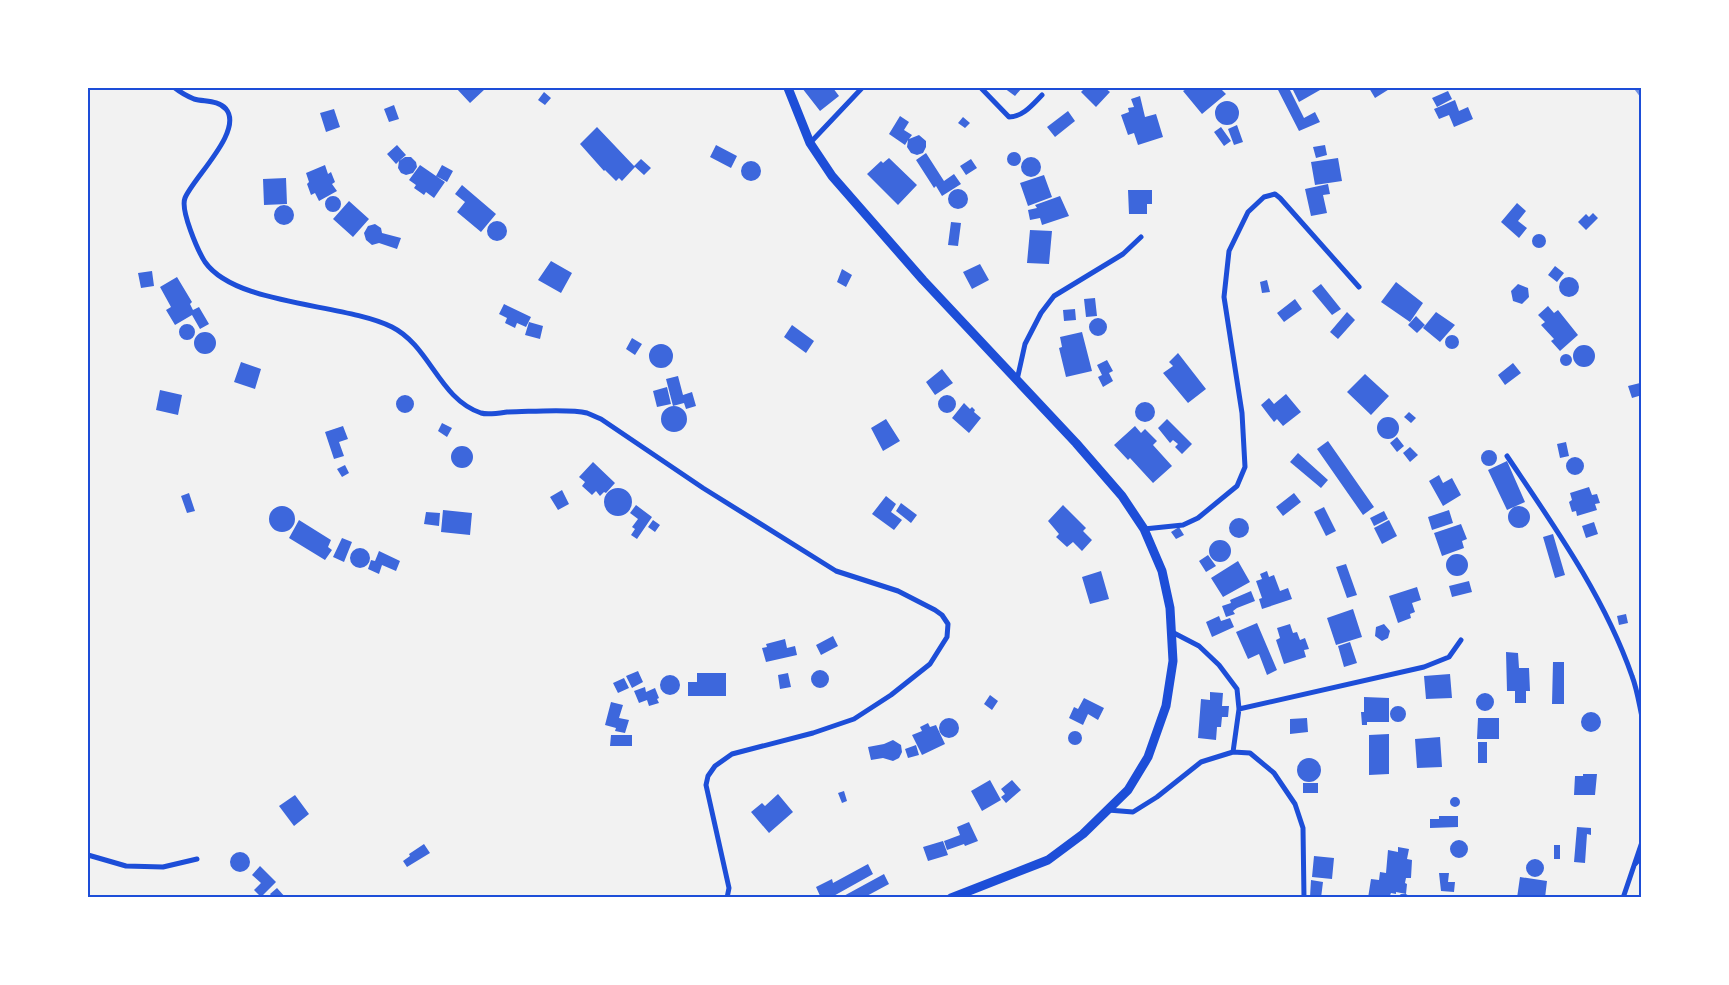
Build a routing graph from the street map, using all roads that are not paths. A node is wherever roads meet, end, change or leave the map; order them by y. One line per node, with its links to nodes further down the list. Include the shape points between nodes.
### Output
1 (174, 88): 23 (street, via 194,98 219,104 228,112 228,133 185,198 184,210 206,262 220,275 237,286 263,295 364,317 393,328 414,343 460,401 482,413 557,411 586,413 601,419 836,572 898,591 942,615 948,624 947,637 930,664 891,695 854,719 732,754 715,766 706,785 729,888)
2 (788, 88): 6 (street)
3 (862, 88): 6 (street)
4 (982, 88): 5 (street, via 1009,117 1016,117)
5 (1042, 95)
6 (810, 143): 9 (street, via 832,176)
7 (1141, 237): 9 (street, via 1123,254 1054,296 1025,344)
8 (1359, 287): 11 (street, via 1275,194 1264,197 1248,212 1229,251 1224,297 1242,413 1245,466 1237,486 1198,518 1183,525)
9 (1017, 380): 11 (street, via 1122,496)
10 (1507, 456): 15 (street, via 1602,605 1633,677)
11 (1144, 529): 12 (street, via 1162,571)
12 (1172, 632): 14 (street, via 1199,646 1219,665 1237,690); 17 (street, via 1173,661 1166,706 1151,749 1128,790)
13 (1461, 640): 14 (street, via 1449,657 1424,667)
14 (1239, 709): 16 (street)
15 (1642, 717)
16 (1233, 752): 17 (street, via 1201,762 1133,812); 25 (street, via 1250,753 1274,773 1295,804 1304,828)
17 (1107, 810): 24 (street, via 1083,834 1048,860)
18 (1642, 842): 22 (street)
19 (88, 855): 21 (street, via 126,866 163,867)
20 (1642, 856): 22 (street)
21 (197, 859)
22 (1633, 866): 26 (street)
23 (727, 898)
24 (951, 898)
25 (1304, 898)
26 (1623, 898)

